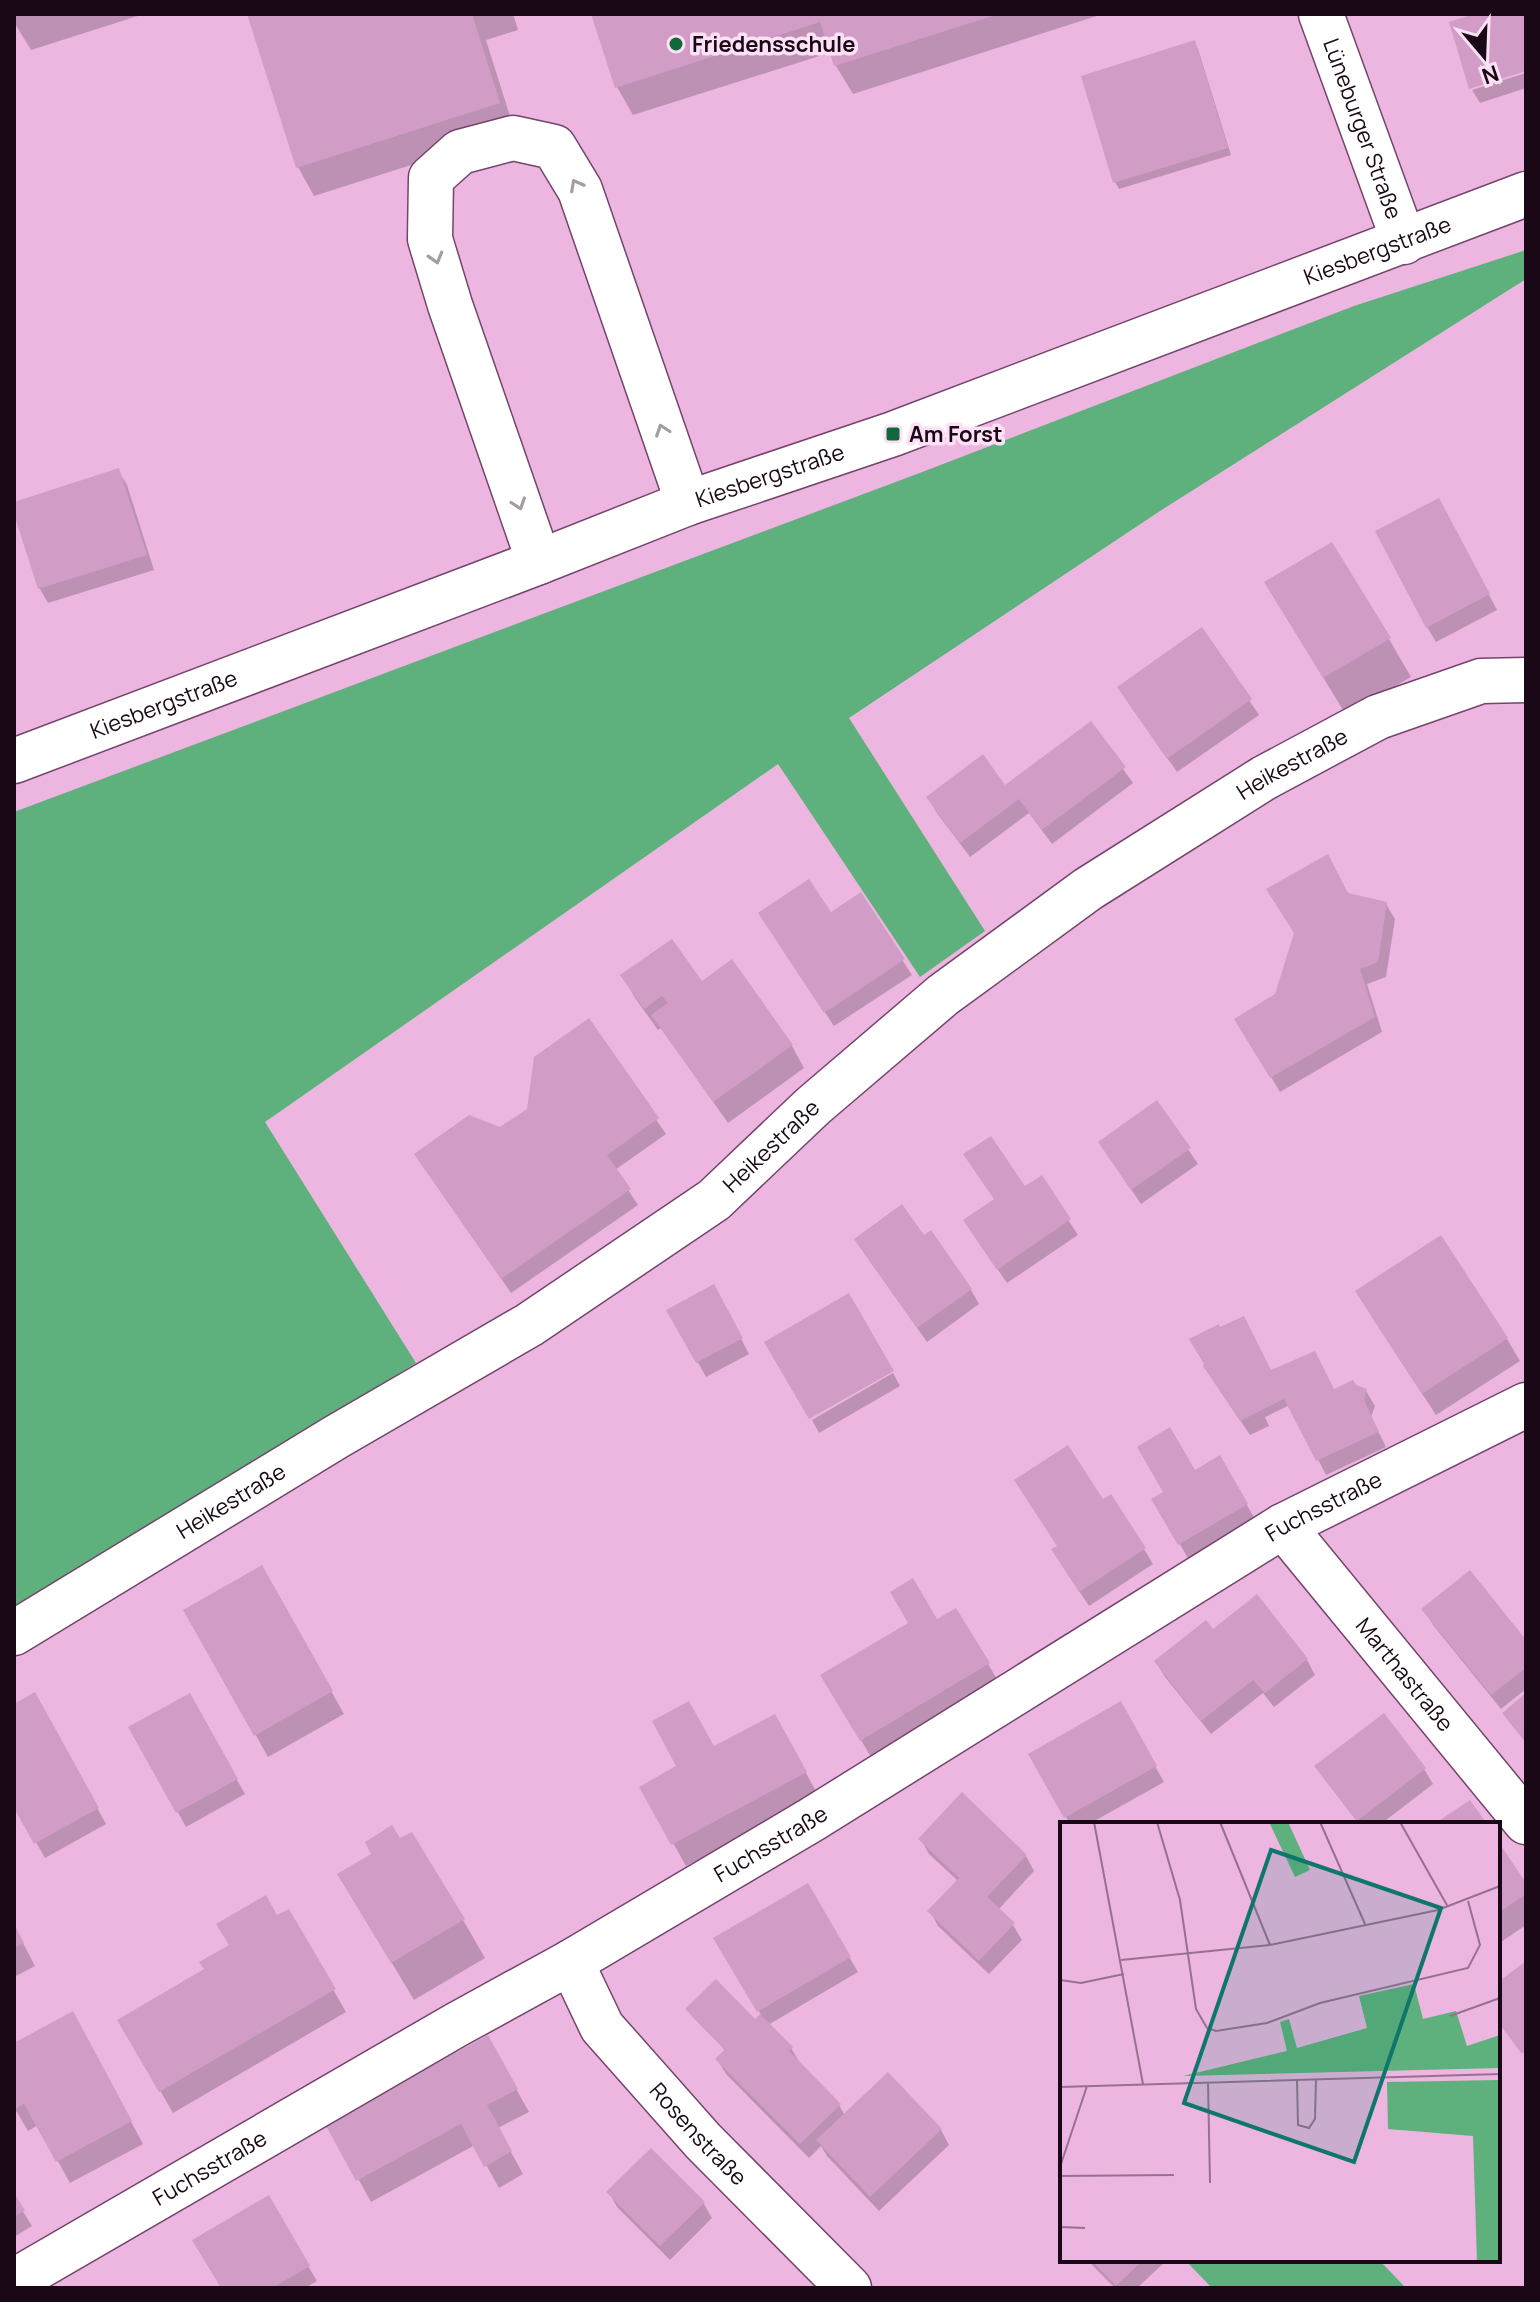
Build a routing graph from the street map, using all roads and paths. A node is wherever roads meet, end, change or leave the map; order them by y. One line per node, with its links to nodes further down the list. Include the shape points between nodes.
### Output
1 (1321, 14): 3 (street, Lüneburger Straße)
2 (1526, 194): 3 (street, Kiesbergstraße)
3 (1404, 242): 4 (street, Kiesbergstraße, via 893,434)
4 (688, 503): 5 (street, Kiesbergstraße); 5 (street, one-way to 5, via 580,190 554,147 513,138 460,152 431,178 430,239)
5 (539, 562): 7 (street, Kiesbergstraße)
6 (1526, 680): 10 (street, Heikestraße, via 1481,681 1378,717 1251,786 1088,889 943,995 813,1106 714,1200 529,1325)
7 (14, 761)
8 (1526, 1405): 9 (street, Fuchsstraße)
9 (1283, 1526): 11 (street, Marthastraße); 12 (street, Fuchsstraße, via 811,1820)
10 (14, 1633)
11 (1526, 1822)
12 (571, 1962): 13 (street, Fuchsstraße); 14 (street, Rosenstraße, via 602,2027 703,2141)
13 (14, 2281)
14 (849, 2288)

